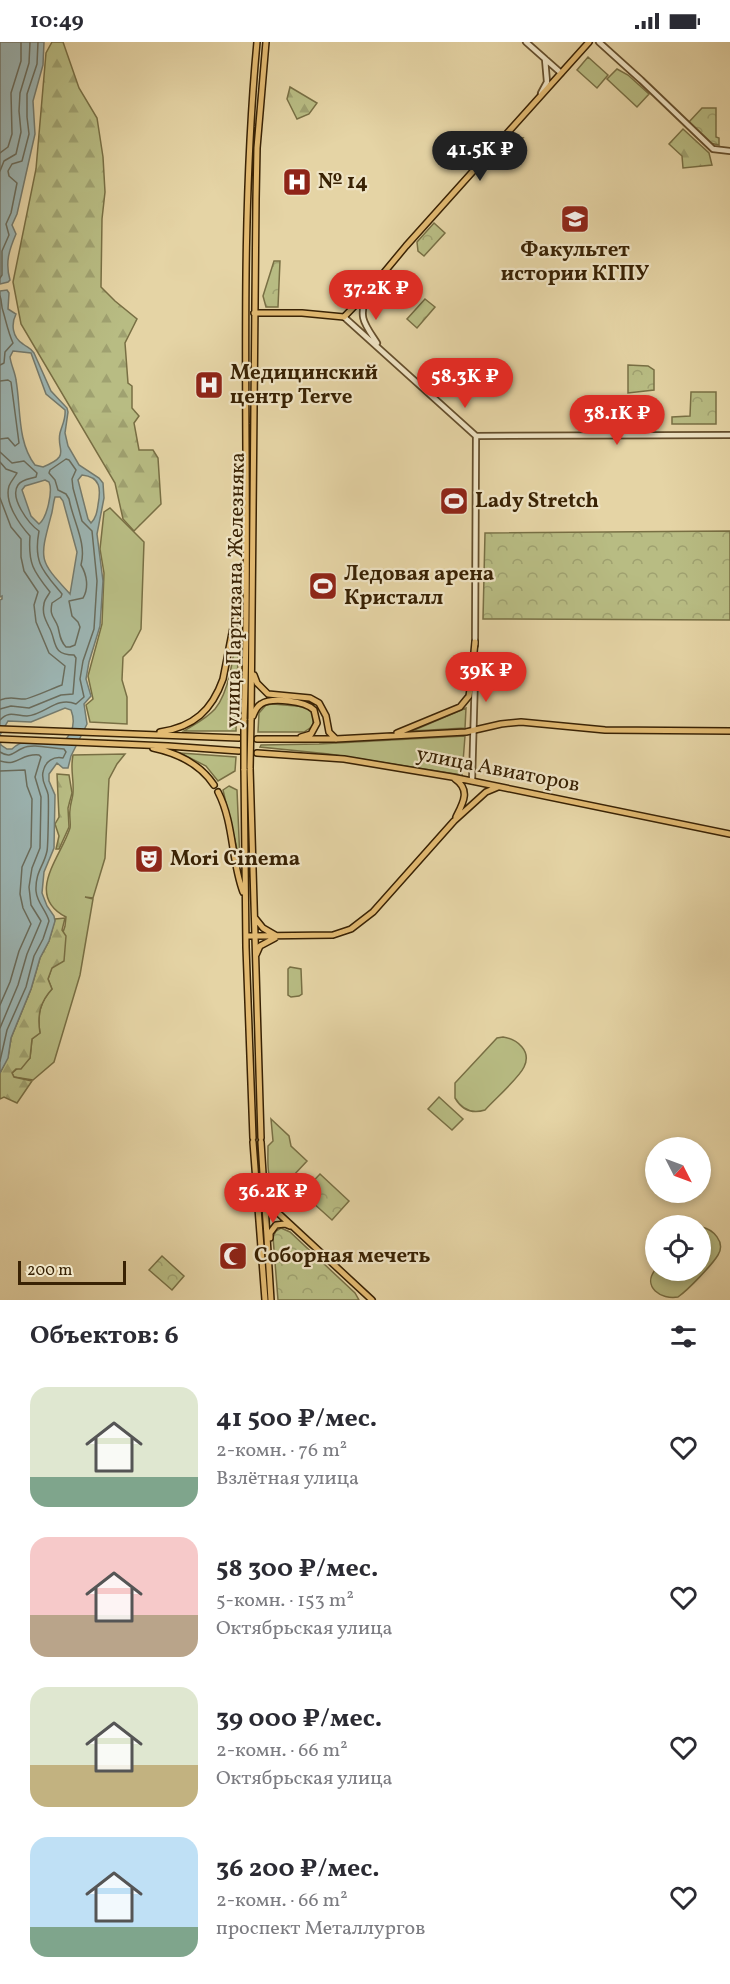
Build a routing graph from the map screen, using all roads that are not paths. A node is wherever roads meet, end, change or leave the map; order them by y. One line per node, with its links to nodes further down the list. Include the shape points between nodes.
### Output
1 (257, 42): 9 (main road, улица Партизана Железняка)
2 (266, 42): 8 (main road, улица Партизана Железняка)
3 (526, 42): 6 (street)
4 (589, 42): 7 (main road)
5 (599, 42): 13 (street, via 713,149)
6 (544, 59): 7 (street); 10 (street, via 547,82)
7 (561, 73): 10 (main road)
8 (263, 81): 9 (main road, via 258,85); 12 (main road, улица Партизана Железняка)
9 (253, 82): 11 (main road, улица Партизана Железняка)
10 (536, 102): 14 (main road)
11 (251, 106): 12 (main road); 16 (main road, улица Партизана Железняка)
12 (260, 106): 15 (main road, улица Партизана Железняка)
13 (730, 151)
14 (367, 293): 17 (main road); 18 (street, via 363,320)
15 (255, 313): 16 (main road); 17 (main road); 23 (main road, улица Партизана Железняка)
16 (247, 315): 21 (main road, улица Партизана Железняка)
17 (344, 317): 18 (street)
18 (380, 348): 20 (street)
19 (730, 435): 20 (street)
20 (476, 436): 22 (street)
21 (245, 568): 25 (main road, улица Партизана Железняка); 29 (main road, via 223,679 210,707 181,727)
22 (475, 642): 24 (main road)
23 (251, 667): 25 (main road, улица Партизана Железняка); 34 (main road, via 257,683 268,694 310,698 319,703 329,732)
24 (474, 674): 27 (street); 30 (main road, via 469,696 460,707)
25 (248, 720): 33 (main road, via 267,701 311,706 317,717 314,730); 39 (main road, улица Партизана Железняка, bridge)
26 (0, 729): 29 (main road)
27 (475, 730): 28 (main road, улица Авиаторов, via 521,722 590,729); 30 (main road, улица Авиаторов); 41 (street)
28 (730, 731)
29 (141, 734): 31 (main road)
30 (389, 736): 34 (main road, улица Авиаторов)
31 (239, 738)
32 (257, 739): 33 (main road, улица Авиаторов)
33 (290, 739): 34 (main road, улица Авиаторов)
34 (336, 739)
35 (0, 740): 36 (main road)
36 (140, 745): 37 (main road); 42 (main road, via 177,755 203,771)
37 (239, 752)
38 (257, 753): 40 (main road, улица Авиаторов, via 344,759)
39 (247, 769): 47 (main road, улица Партизана Железняка); 48 (main road, улица Партизана Железняка)
40 (452, 777): 41 (main road, улица Авиаторов); 45 (main road, via 460,782 466,797)
41 (472, 781): 43 (main road, улица Авиаторов)
42 (214, 785)
43 (500, 787): 45 (main road, via 486,792); 46 (main road, улица Авиаторов)
44 (218, 792): 47 (main road)
45 (454, 821): 51 (main road, via 356,926 333,935)
46 (730, 834)
47 (245, 897): 49 (main road, улица Партизана Железняка)
48 (254, 917): 50 (main road, улица Партизана Железняка); 51 (main road, via 263,928)
49 (246, 936): 50 (main road); 53 (main road, улица Партизана Железняка)
50 (255, 936): 51 (main road); 52 (main road, улица Партизана Железняка)
51 (280, 936): 52 (main road, via 260,946)
52 (255, 960): 54 (main road, улица Партизана Железняка)
53 (256, 1199): 54 (main road); 57 (main road, улица Партизана Железняка)
54 (263, 1199): 55 (main road); 56 (main road, улица Партизана Железняка)
55 (294, 1228): 56 (main road, via 281,1223 273,1228); 59 (main road)
56 (269, 1257): 58 (main road)
57 (265, 1300)
58 (271, 1300)
59 (372, 1300)

